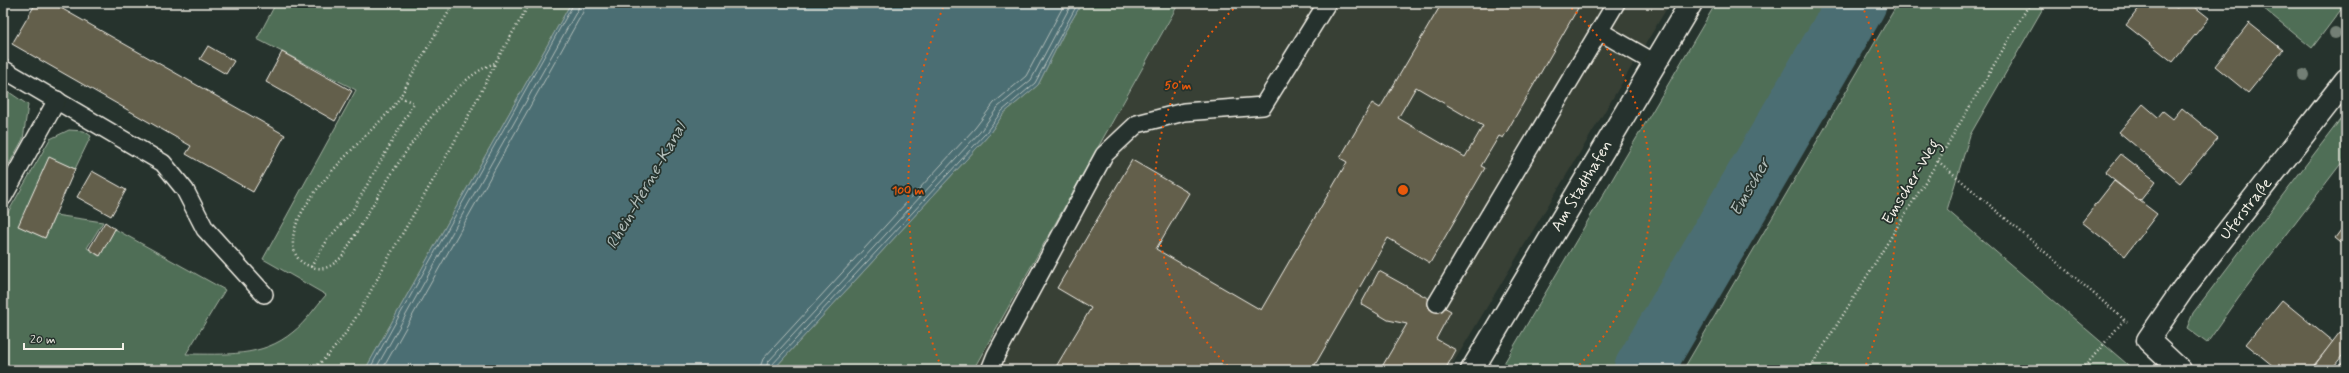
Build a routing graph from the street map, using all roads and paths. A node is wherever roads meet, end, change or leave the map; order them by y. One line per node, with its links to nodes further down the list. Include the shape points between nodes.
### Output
1 (454, 3): 12 (path)
2 (530, 3): 9 (path)
3 (1327, 3): 22 (lane, via 1263,106 1184,112 1137,124 1104,155)
4 (1616, 3): 7 (lane)
5 (1691, 3): 8 (street, Am Stadthafen)
6 (2030, 3): 14 (path, Emscher-Weg)
7 (1599, 31): 8 (lane); 18 (lane)
8 (1655, 63): 23 (street, Am Stadthafen)
9 (495, 64): 16 (path, via 479,69 450,95 422,129 342,257 327,268); 21 (path, via 438,174 345,335 325,360)
10 (3, 69): 13 (lane)
11 (2346, 80): 20 (street, Uferstraße, via 2183,289)
12 (400, 97): 16 (path, via 414,103 351,212 328,239); 16 (path, via 393,108 349,152 300,215 293,232 292,246 297,257)
13 (57, 100): 15 (lane); 17 (lane, via 163,162 185,190 205,229)
14 (1938, 161): 19 (path); 24 (path, Emscher-Weg)
15 (3, 197)
16 (311, 267)
17 (264, 294)
18 (1437, 303)
19 (2124, 320): 20 (path); 25 (path)
20 (2148, 340): 26 (street)
21 (312, 370)
22 (990, 370)
23 (1472, 370)
24 (1809, 370)
25 (2082, 370)
26 (2180, 370)

